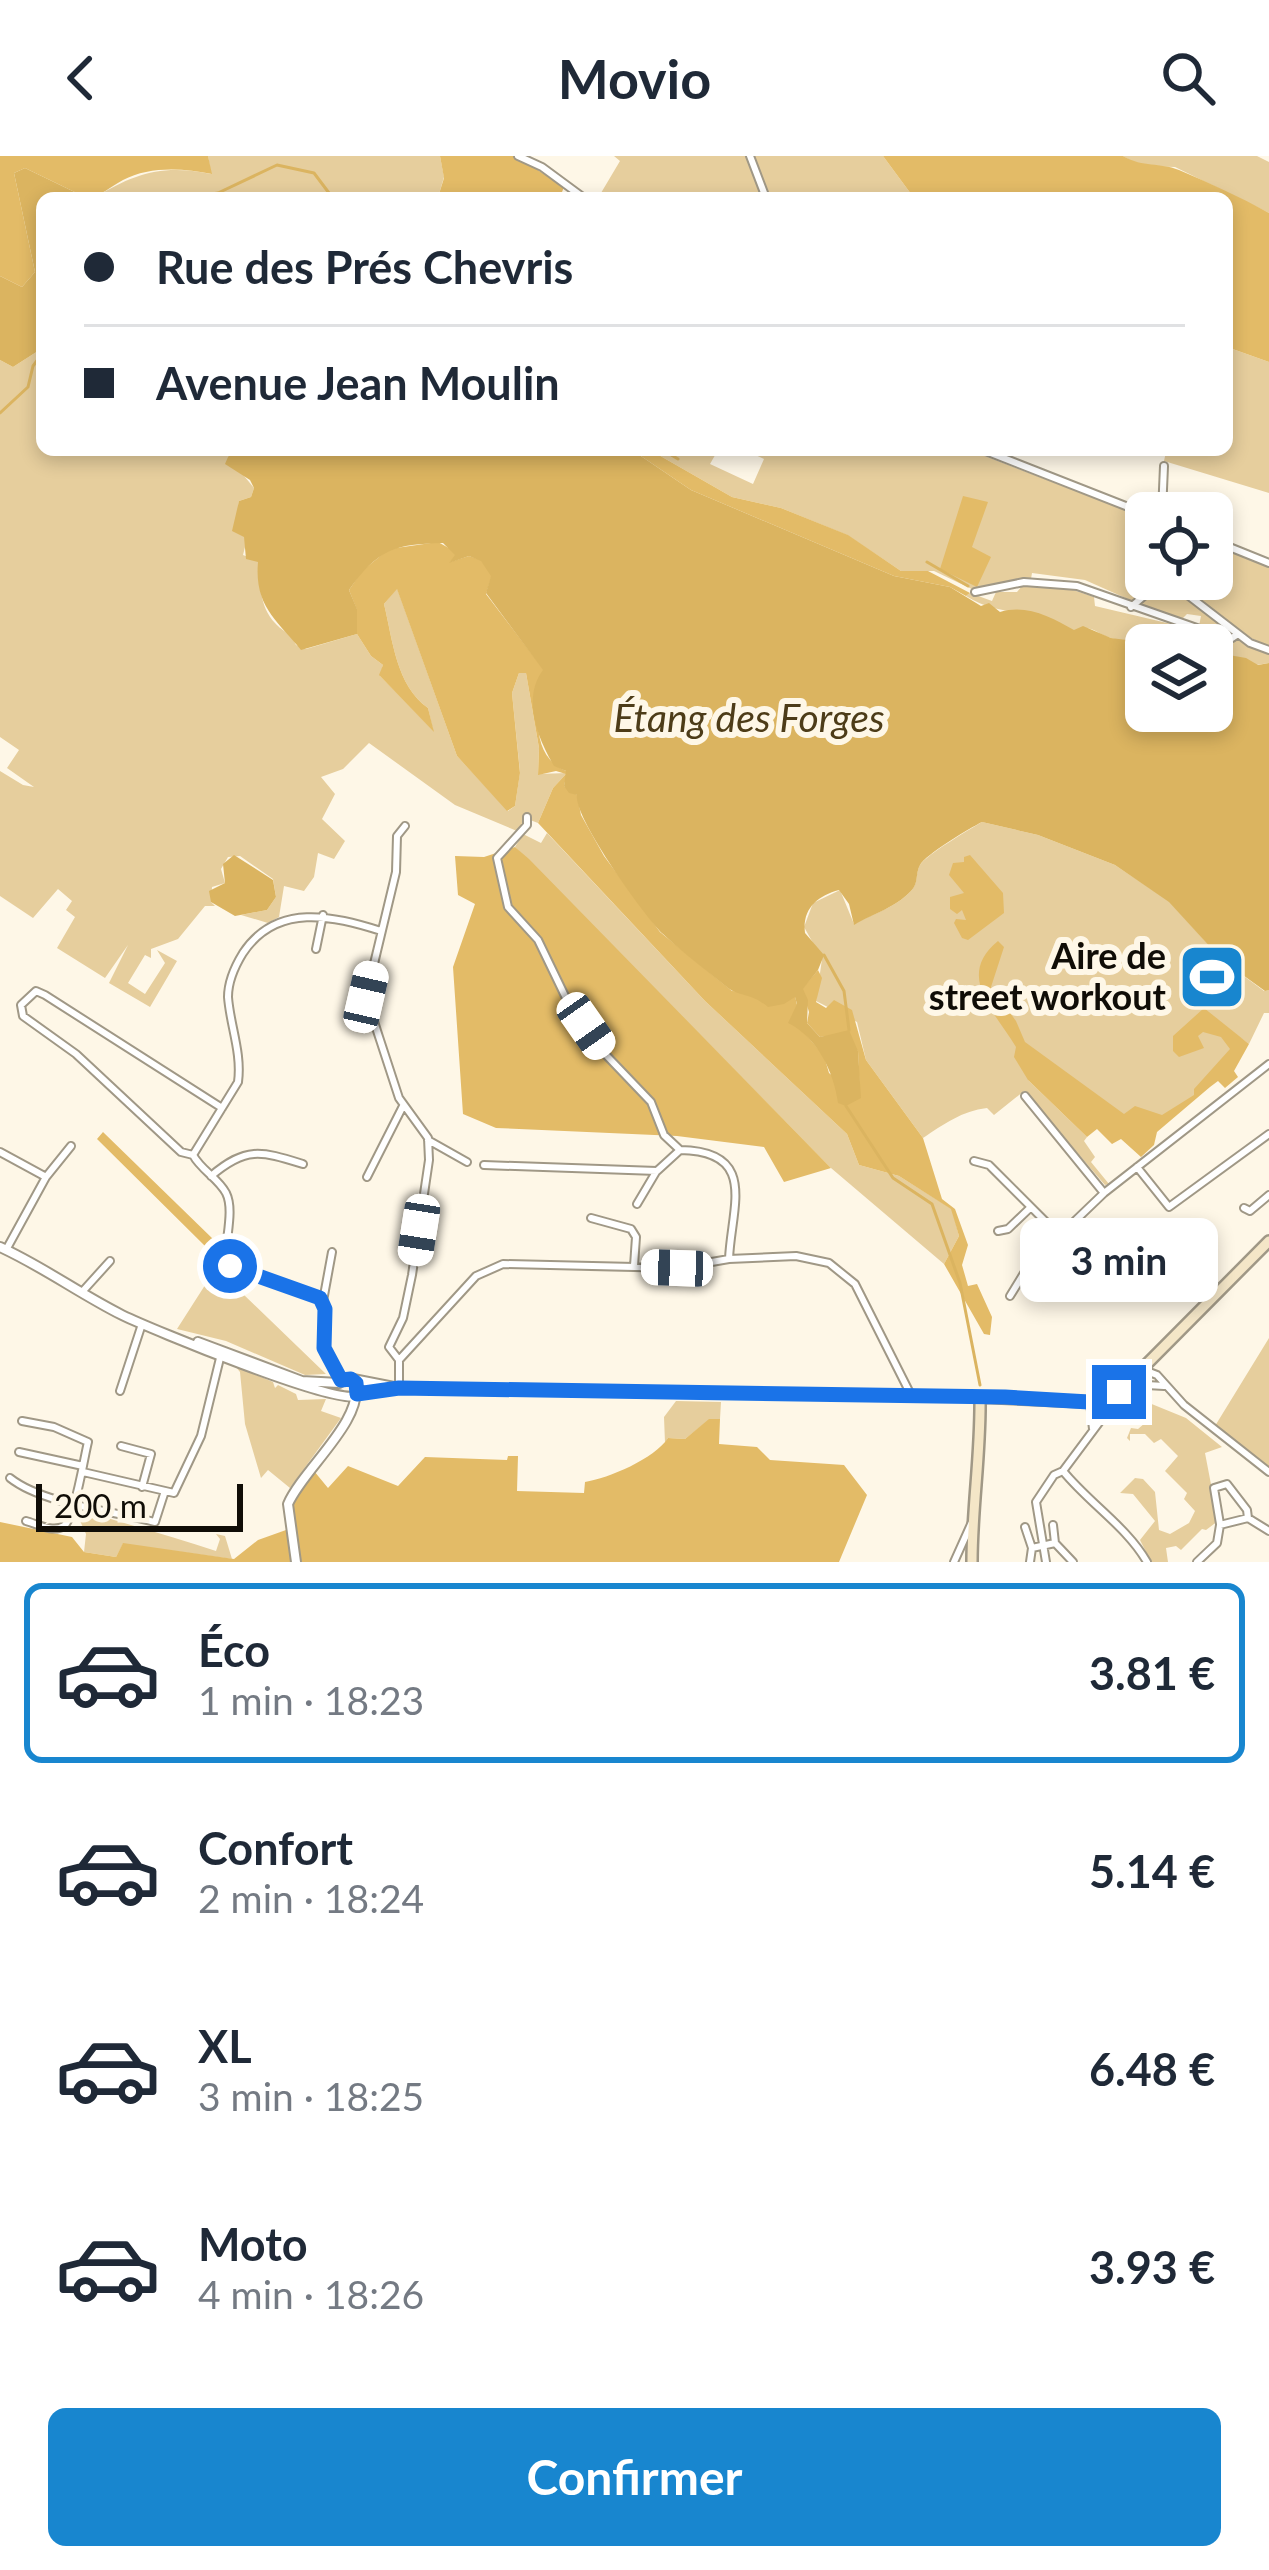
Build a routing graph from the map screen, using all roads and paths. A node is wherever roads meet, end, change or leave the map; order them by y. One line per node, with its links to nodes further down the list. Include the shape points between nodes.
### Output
1 (518, 156): 3 (street)
2 (749, 156): 4 (street)
3 (576, 192)
4 (764, 192)
5 (997, 456): 8 (street)
6 (1163, 466): 7 (street)
7 (1162, 492)
8 (1125, 506)
9 (1233, 548): 10 (street)
10 (1269, 562)
11 (975, 592): 14 (street, via 1053,583)
12 (1141, 600): 14 (street)
13 (1193, 600): 15 (street)
14 (1131, 608): 15 (street)
15 (1238, 634): 16 (street)
16 (1269, 650)
17 (527, 821): 29 (street, via 497,859 508,907)
18 (405, 826): 20 (street)
19 (323, 915): 20 (street); 21 (street); 25 (street, via 272,927 234,968 228,993 240,1068)
20 (381, 931): 24 (street, via 366,997)
21 (316, 949)
22 (1269, 1064): 36 (street)
23 (1025, 1096): 41 (street)
24 (403, 1106): 27 (street); 40 (street)
25 (222, 1108): 31 (street); 31 (street, via 45,995 36,992 21,1005 23,1016)
26 (1269, 1134): 36 (street, via 1169,1207)
27 (428, 1140): 33 (street); 60 (street, via 412,1275 389,1347)
28 (71, 1146): 39 (street)
29 (680, 1150): 37 (street); 52 (street, via 717,1155 728,1169 738,1193)
30 (0, 1152): 39 (street)
31 (194, 1155): 38 (street)
32 (974, 1160): 44 (street)
33 (467, 1162)
34 (303, 1164): 38 (street, via 248,1153)
35 (484, 1165): 37 (street)
36 (1137, 1166): 41 (street)
37 (657, 1171): 43 (street)
38 (211, 1176): 57 (street, via 229,1200 226,1262)
39 (46, 1177): 50 (street)
40 (367, 1177)
41 (1104, 1193): 48 (street)
42 (1269, 1195): 45 (street)
43 (637, 1204)
44 (1031, 1207): 47 (street); 48 (street)
45 (1244, 1208)
46 (591, 1218): 54 (street, via 631,1229)
47 (998, 1232)
48 (1059, 1235): 56 (street)
49 (1269, 1241): 61 (main road)
50 (3, 1248): 55 (street)
51 (332, 1252): 57 (street)
52 (729, 1259): 54 (street); 68 (street, via 829,1263 855,1284)
53 (110, 1261): 55 (street)
54 (634, 1267): 60 (street, via 503,1264 476,1276)
55 (82, 1292): 58 (street)
56 (1010, 1296)
57 (322, 1301): 62 (street, via 328,1358)
58 (142, 1324): 59 (street); 65 (street)
59 (222, 1352): 62 (street, via 302,1381); 69 (street); 81 (street, via 195,1451 176,1491)
60 (399, 1360): 64 (street)
61 (1144, 1370): 63 (main road); 66 (street)
62 (346, 1381): 64 (street); 67 (street); 69 (street)
63 (1129, 1384): 66 (street); 71 (main road)
64 (399, 1388): 67 (street); 68 (street)
65 (120, 1390)
66 (1172, 1391): 78 (street)
67 (356, 1395): 69 (street); 73 (street)
68 (912, 1396): 70 (street)
69 (340, 1397): 73 (street)
70 (980, 1397): 71 (main road); 86 (main road)
71 (1095, 1401): 77 (street, via 1103,1415)
72 (22, 1421): 76 (street, via 88,1442)
73 (344, 1424): 95 (street, via 290,1497)
74 (122, 1446): 80 (street, via 151,1454)
75 (20, 1452): 76 (street)
76 (83, 1469): 80 (street); 82 (street)
77 (1063, 1472): 93 (street, via 1036,1502); 101 (street)
78 (1269, 1472)
79 (10, 1478): 82 (street)
80 (142, 1487): 81 (street)
81 (164, 1494): 85 (street)
82 (70, 1505): 84 (street, via 59,1528); 85 (street)
83 (1248, 1518): 89 (street); 89 (street, via 1227,1484 1214,1488); 91 (street)
84 (26, 1521)
85 (154, 1522): 87 (street)
86 (972, 1522): 96 (street); 97 (main road)
87 (165, 1525)
88 (1053, 1525): 92 (street)
89 (1220, 1525): 102 (street, via 1217,1543)
90 (1025, 1527): 94 (street)
91 (1269, 1531)
92 (1054, 1543): 93 (street); 100 (street)
93 (1043, 1546): 94 (street); 99 (street)
94 (1032, 1548): 98 (street)
95 (296, 1562)
96 (954, 1562)
97 (972, 1562)
98 (1030, 1562)
99 (1046, 1562)
100 (1073, 1562)
101 (1147, 1562)
102 (1197, 1562)

